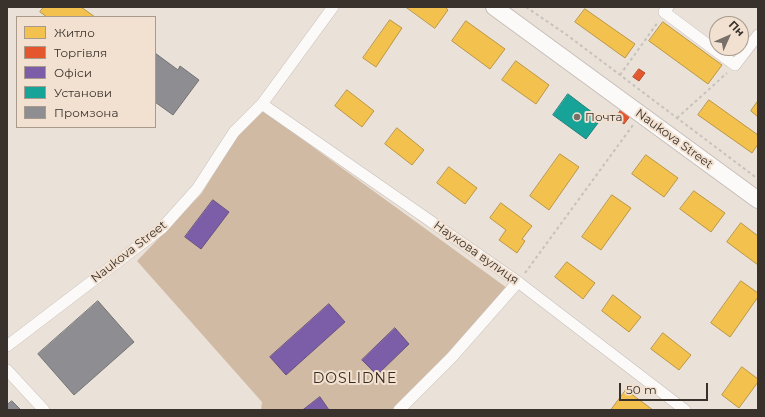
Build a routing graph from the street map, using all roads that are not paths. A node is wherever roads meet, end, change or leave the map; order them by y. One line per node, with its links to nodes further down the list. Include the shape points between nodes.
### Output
1 (333, 7): 5 (street, Naukova Street)
2 (494, 7): 6 (street, Naukova Street)
3 (666, 10): 4 (street, via 735,65)
4 (758, 35)
5 (262, 104): 7 (street, Наукова вулиця); 8 (street, Naukova Street, via 234,132 198,190 162,228)
6 (758, 200)
7 (518, 282): 11 (street, via 452,357); 12 (street, Наукова вулиця)
8 (7, 346)
9 (7, 370): 10 (street)
10 (44, 410)
11 (399, 410)
12 (685, 410)

